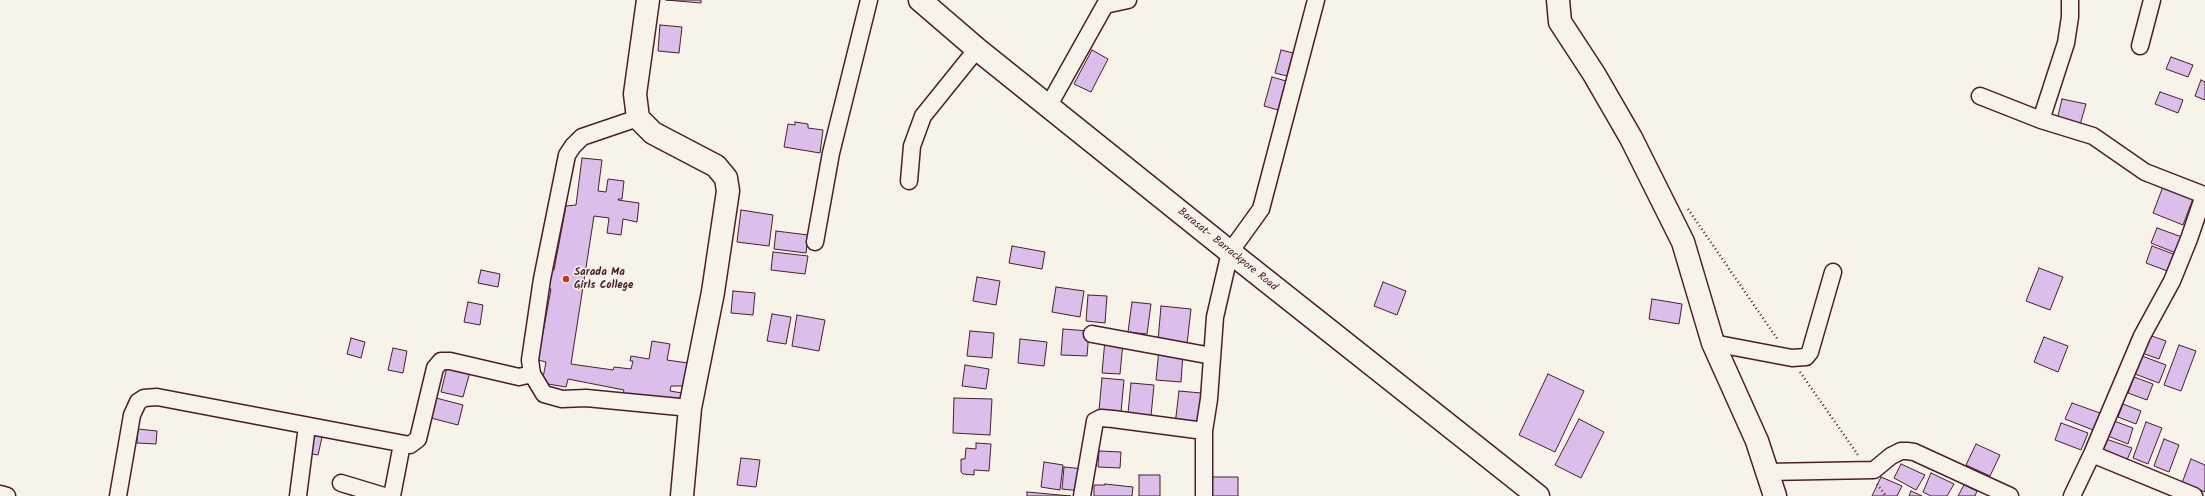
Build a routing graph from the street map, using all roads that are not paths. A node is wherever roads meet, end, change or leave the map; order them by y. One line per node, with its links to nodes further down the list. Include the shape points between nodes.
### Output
1 (648, 0): 13 (street, via 635,94)
2 (869, 0): 17 (street, via 831,153)
3 (920, 0): 10 (street, Barasat- Barrackpore Road)
4 (1128, 0): 12 (street, via 1105,5)
5 (1316, 0): 18 (street, via 1261,209)
6 (1558, 0): 21 (street, via 1560,22 1631,138 1683,242)
7 (2070, 0): 14 (street, via 2066,43)
8 (2152, 0): 9 (street)
9 (2140, 46)
10 (977, 49): 12 (street, Barasat- Barrackpore Road); 15 (street, via 923,116 912,146)
11 (1980, 96): 14 (street)
12 (1049, 105): 18 (street, Barasat- Barrackpore Road)
13 (638, 118): 23 (street, via 582,138 567,155 542,279 530,360); 24 (street, via 653,133 716,166 726,178 728,191 724,222)
14 (2041, 120): 16 (street, via 2093,136 2145,172)
15 (909, 181)
16 (2205, 194): 28 (street, via 2172,281 2142,336)
17 (815, 242)
18 (1230, 252): 22 (street, via 1215,317); 40 (street, Barasat- Barrackpore Road)
19 (1833, 272): 21 (street, via 1810,352 1806,357 1792,358)
20 (1092, 334): 22 (street)
21 (1713, 343): 29 (street)
22 (1212, 356): 26 (street)
23 (532, 374): 24 (street, via 544,394 562,399 586,398); 27 (street, via 519,376 441,362 435,368 418,439 410,445)
24 (690, 408): 37 (street)
25 (307, 426): 27 (street); 33 (street, via 157,398 144,398 138,402 132,415); 34 (street)
26 (1204, 431): 38 (street, via 1113,419 1101,418 1095,421); 39 (street)
27 (402, 444): 36 (street)
28 (2092, 454): 43 (street); 44 (street)
29 (1767, 472): 41 (street); 42 (street, via 1874,470 1891,456 1907,451)
30 (341, 482): 35 (street)
31 (0, 494): 32 (street)
32 (7, 496)
33 (118, 496)
34 (298, 496)
35 (384, 496)
36 (392, 496)
37 (682, 496)
38 (1082, 496)
39 (1204, 496)
40 (1537, 496)
41 (1775, 496)
42 (2010, 496)
43 (2072, 496)
44 (2194, 496)

